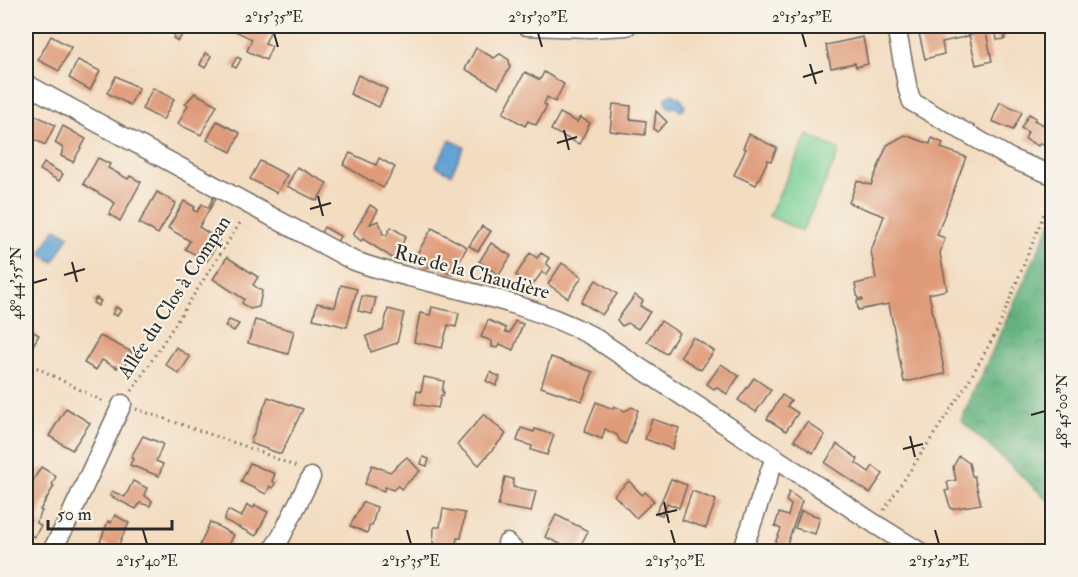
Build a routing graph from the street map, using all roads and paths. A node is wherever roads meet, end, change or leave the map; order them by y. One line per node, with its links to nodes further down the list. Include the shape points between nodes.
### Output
1 (527, 26): 2 (street)
2 (627, 26)
3 (896, 26): 5 (street, via 912,102 1012,159)
4 (26, 84): 7 (street, Rue de la Chaudière)
5 (1053, 175)
6 (1053, 194): 13 (path, via 998,329 966,386)
7 (250, 206): 9 (path, Allée du Clos à Compan, via 141,379); 11 (street, Rue de la Chaudière, via 367,266 516,303 568,323)
8 (26, 362): 9 (path)
9 (114, 404): 14 (street, via 68,521)
10 (142, 411): 12 (path, via 285,461)
11 (775, 457): 13 (street, Rue de la Chaudière); 16 (street)
12 (312, 477): 15 (street)
13 (875, 524): 17 (street, Rue de la Chaudière)
14 (51, 552)
15 (271, 552)
16 (742, 552)
17 (920, 552)

